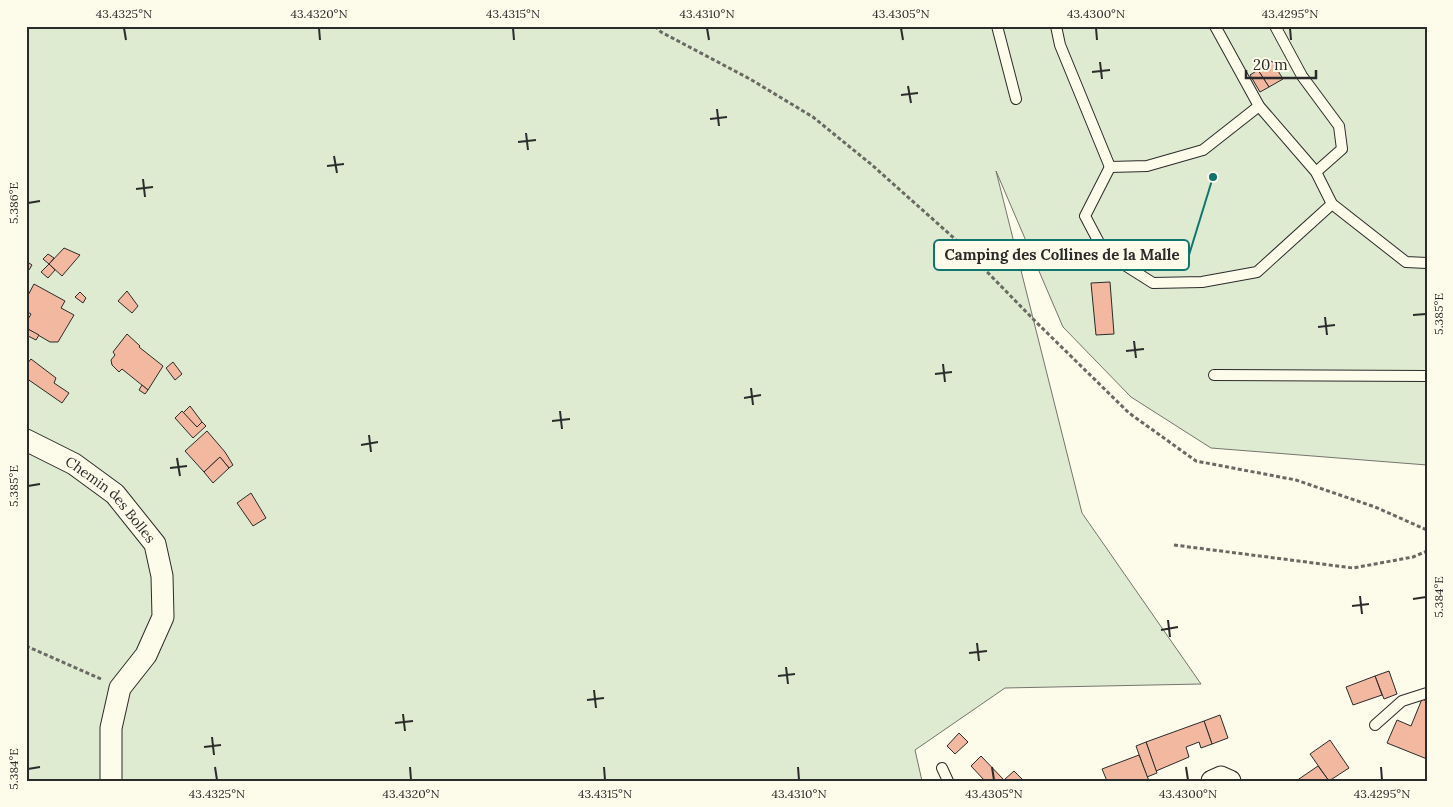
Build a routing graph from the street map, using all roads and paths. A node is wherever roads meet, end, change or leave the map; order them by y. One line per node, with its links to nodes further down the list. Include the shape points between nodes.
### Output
1 (655, 26): 15 (path, via 813,117 955,239 1129,413 1196,461 1296,480)
2 (997, 26): 6 (lane)
3 (1056, 26): 8 (lane, via 1060,45)
4 (1215, 26): 7 (lane)
5 (1275, 26): 9 (lane, via 1302,76 1339,126 1342,149)
6 (1016, 99)
7 (1259, 106): 8 (lane, via 1203,150 1147,166); 9 (lane)
8 (1110, 167): 10 (lane, via 1084,216 1104,252 1153,282 1202,282 1257,272)
9 (1316, 172): 10 (lane)
10 (1332, 204): 11 (lane, via 1406,262)
11 (1427, 263)
12 (1214, 375): 13 (lane)
13 (1427, 376)
14 (26, 440): 19 (street, Chemin des Bolles, via 74,464 114,494 155,544 162,576 163,617 146,655)
15 (1427, 530)
16 (1174, 545): 17 (path, via 1353,568 1414,557)
17 (1427, 551)
18 (26, 646): 19 (path)
19 (120, 688): 23 (street, Chemin des Bolles, via 111,728)
20 (1427, 693): 21 (lane, via 1402,701)
21 (1375, 725)
22 (942, 768): 24 (lane)
23 (111, 781)
24 (948, 781)
25 (1212, 781): 26 (street, via 1221,777)
26 (1230, 781)

